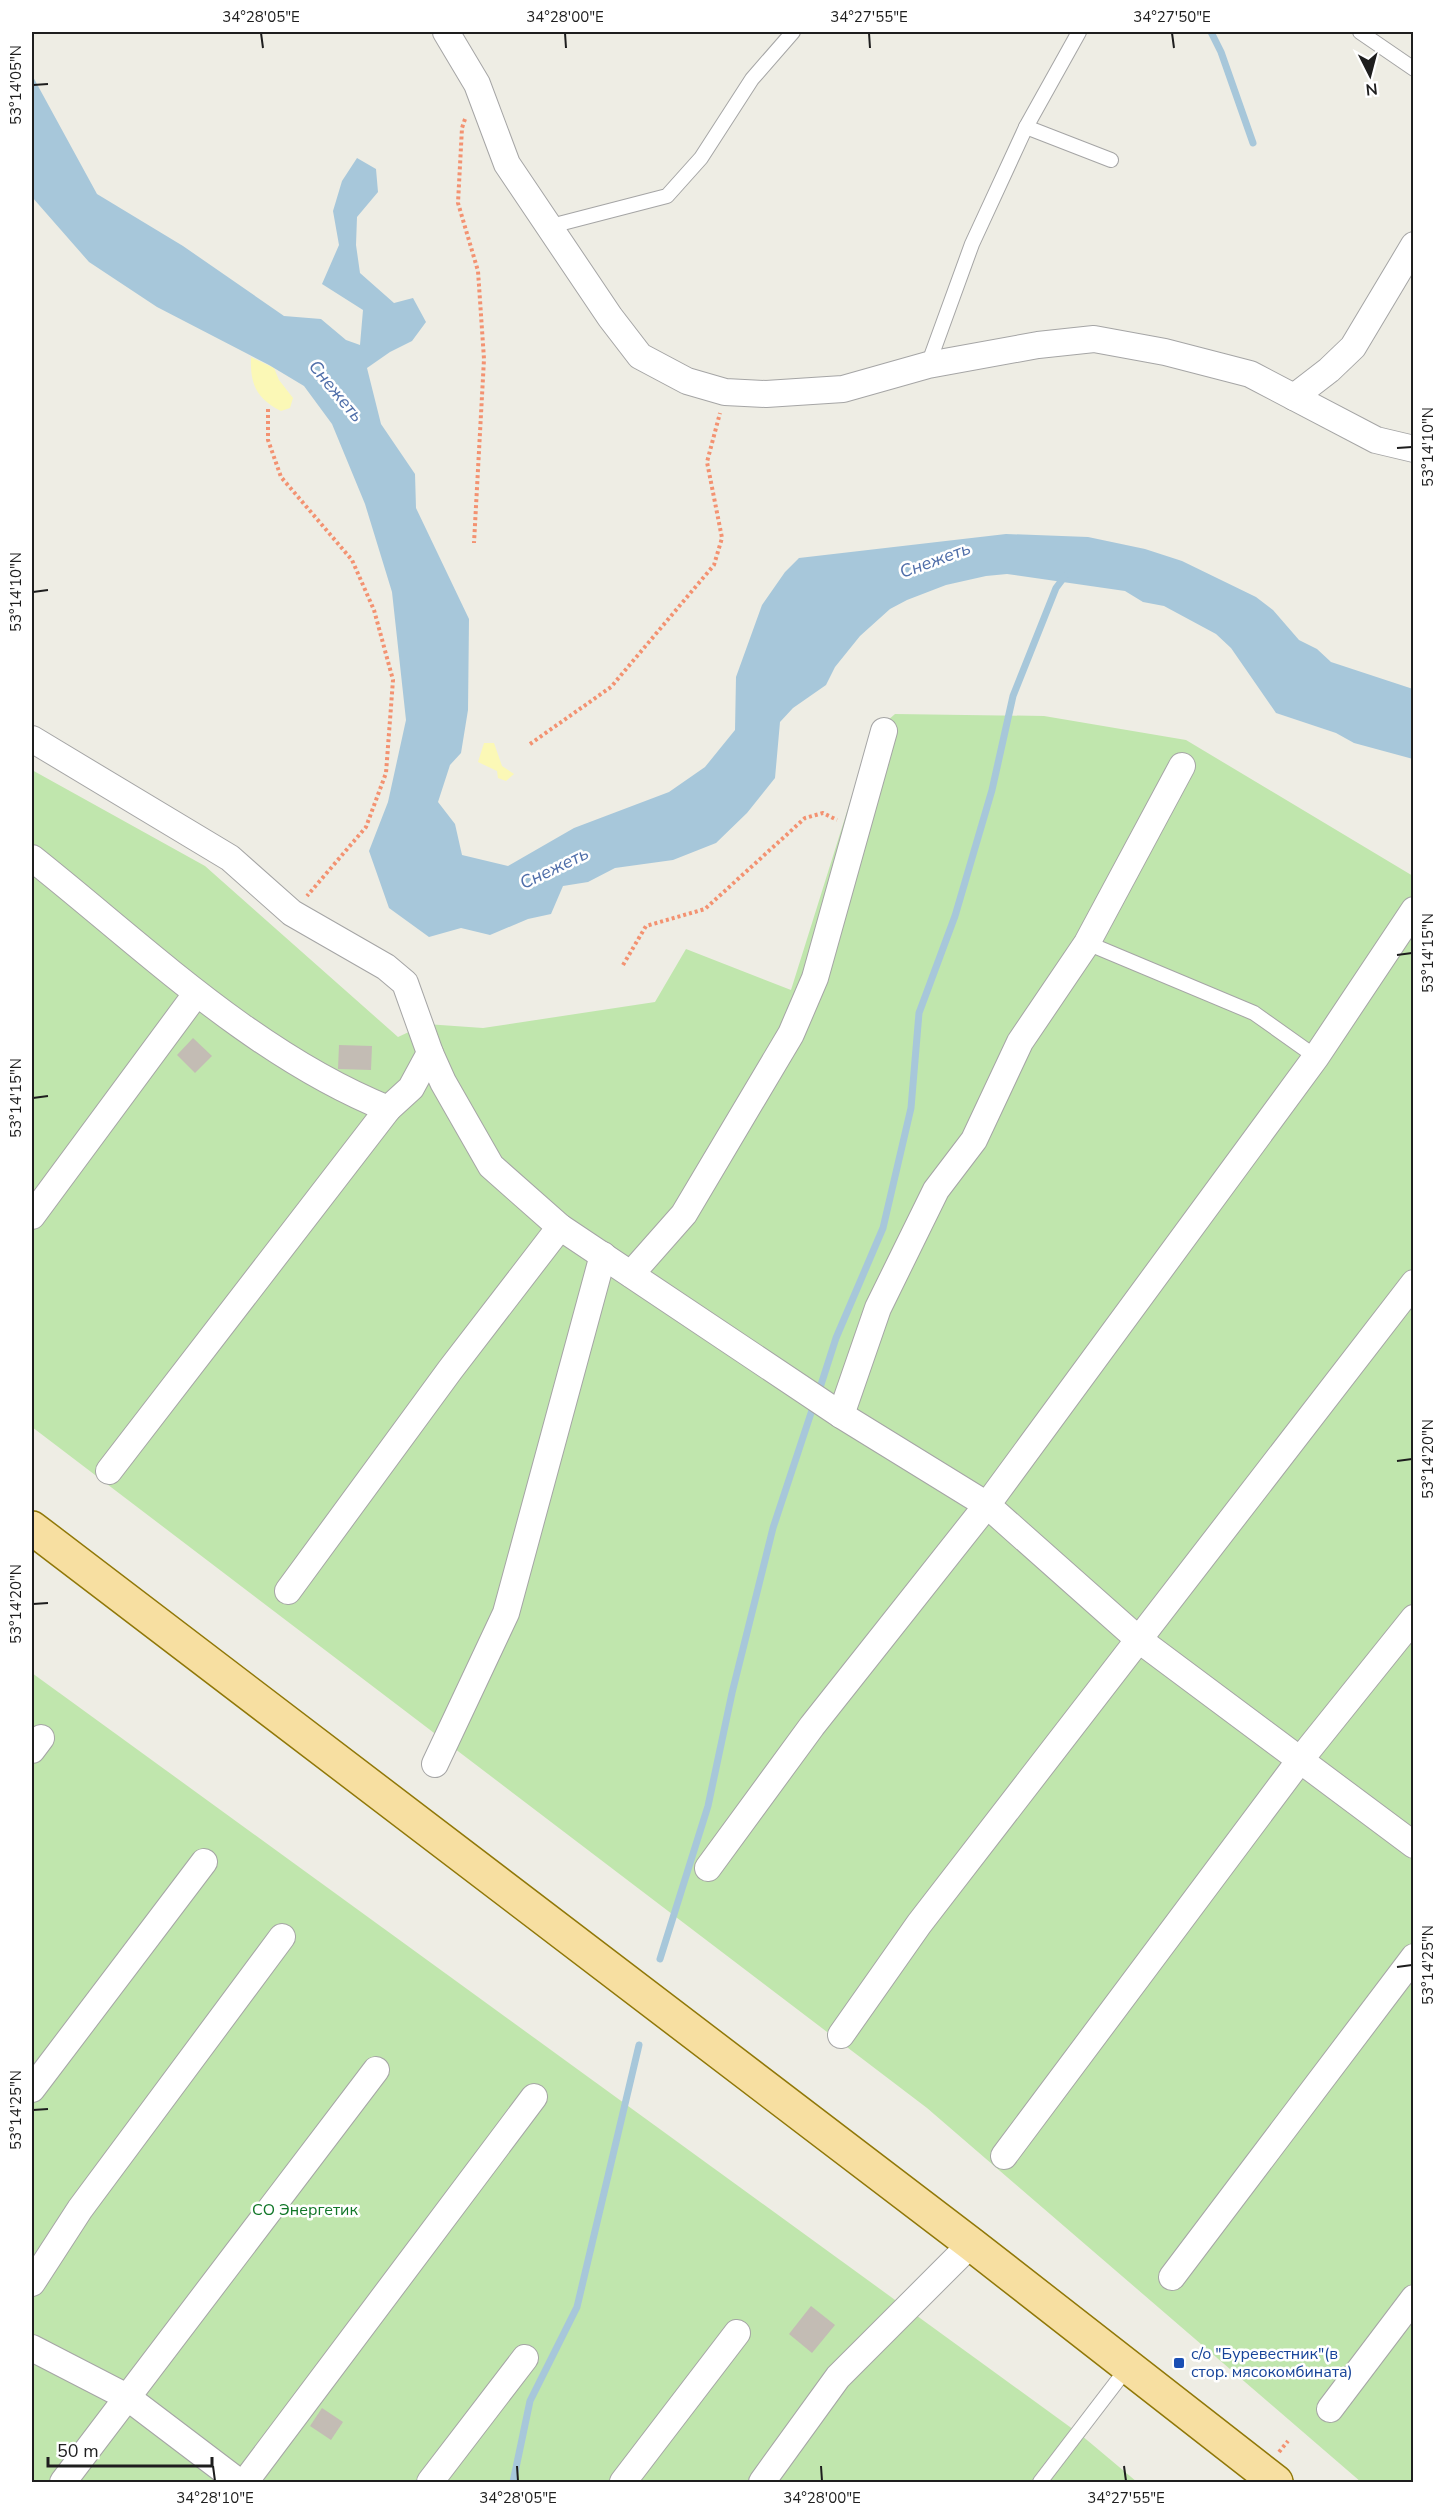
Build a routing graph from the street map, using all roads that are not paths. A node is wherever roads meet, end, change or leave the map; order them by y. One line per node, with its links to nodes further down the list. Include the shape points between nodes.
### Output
1 (446, 32): 8 (street, via 477,84 507,164)
2 (793, 32): 8 (lane, via 752,79 701,158 667,196)
3 (1079, 32): 6 (lane)
4 (1360, 32): 5 (lane)
5 (1413, 69)
6 (1026, 127): 7 (lane); 10 (lane, via 972,244)
7 (1111, 160)
8 (551, 226): 10 (street, via 640,356 687,381 725,392 843,390)
9 (1413, 245): 11 (street, via 1353,347)
10 (928, 365): 11 (street, via 1094,339 1250,374)
11 (1294, 397): 12 (street, via 1376,440)
12 (1413, 448)
13 (884, 731): 26 (street, via 815,978 791,1034 684,1214)
14 (32, 739): 20 (street, via 230,858 292,913 386,967 405,983)
15 (1182, 766): 18 (street)
16 (33, 862): 19 (street)
17 (1413, 910): 21 (street)
18 (1087, 943): 21 (lane, via 1254,1013); 28 (street, via 1020,1042 974,1140 936,1190 878,1308)
19 (196, 994): 22 (street, via 343,1091); 23 (street)
20 (430, 1053): 22 (street, via 411,1088); 24 (street, via 491,1166)
21 (1316, 1057): 30 (street)
22 (388, 1109): 29 (street)
23 (32, 1216)
24 (560, 1227): 25 (street); 32 (street)
25 (603, 1255): 26 (street); 36 (street, via 506,1613)
26 (632, 1275): 28 (street)
27 (1413, 1283): 34 (street)
28 (841, 1415): 30 (street)
29 (109, 1471)
30 (987, 1505): 34 (street); 39 (street, via 813,1726)
31 (32, 1528): 47 (main road)
32 (288, 1591)
33 (1413, 1618): 35 (street)
34 (1138, 1639): 35 (street); 42 (street, via 919,1924)
35 (1300, 1760): 37 (street); 46 (street)
36 (435, 1764)
37 (1413, 1845)
38 (204, 1862): 44 (street)
39 (708, 1868)
40 (282, 1937): 49 (street, via 80,2209)
41 (1413, 1957): 48 (street)
42 (842, 2035)
43 (376, 2070): 55 (street)
44 (32, 2089)
45 (534, 2097): 59 (street)
46 (1004, 2156)
47 (971, 2244): 54 (main road); 62 (street, via 838,2377)
48 (1172, 2277)
49 (32, 2283)
50 (1413, 2298): 56 (street)
51 (737, 2333): 61 (street)
52 (32, 2348): 55 (street)
53 (525, 2358): 60 (street)
54 (1128, 2367): 63 (lane); 64 (main road)
55 (127, 2397): 57 (street); 58 (street)
56 (1330, 2409)
57 (63, 2482)
58 (239, 2482)
59 (245, 2482)
60 (430, 2482)
61 (623, 2482)
62 (762, 2482)
63 (1040, 2482)
64 (1276, 2482)

